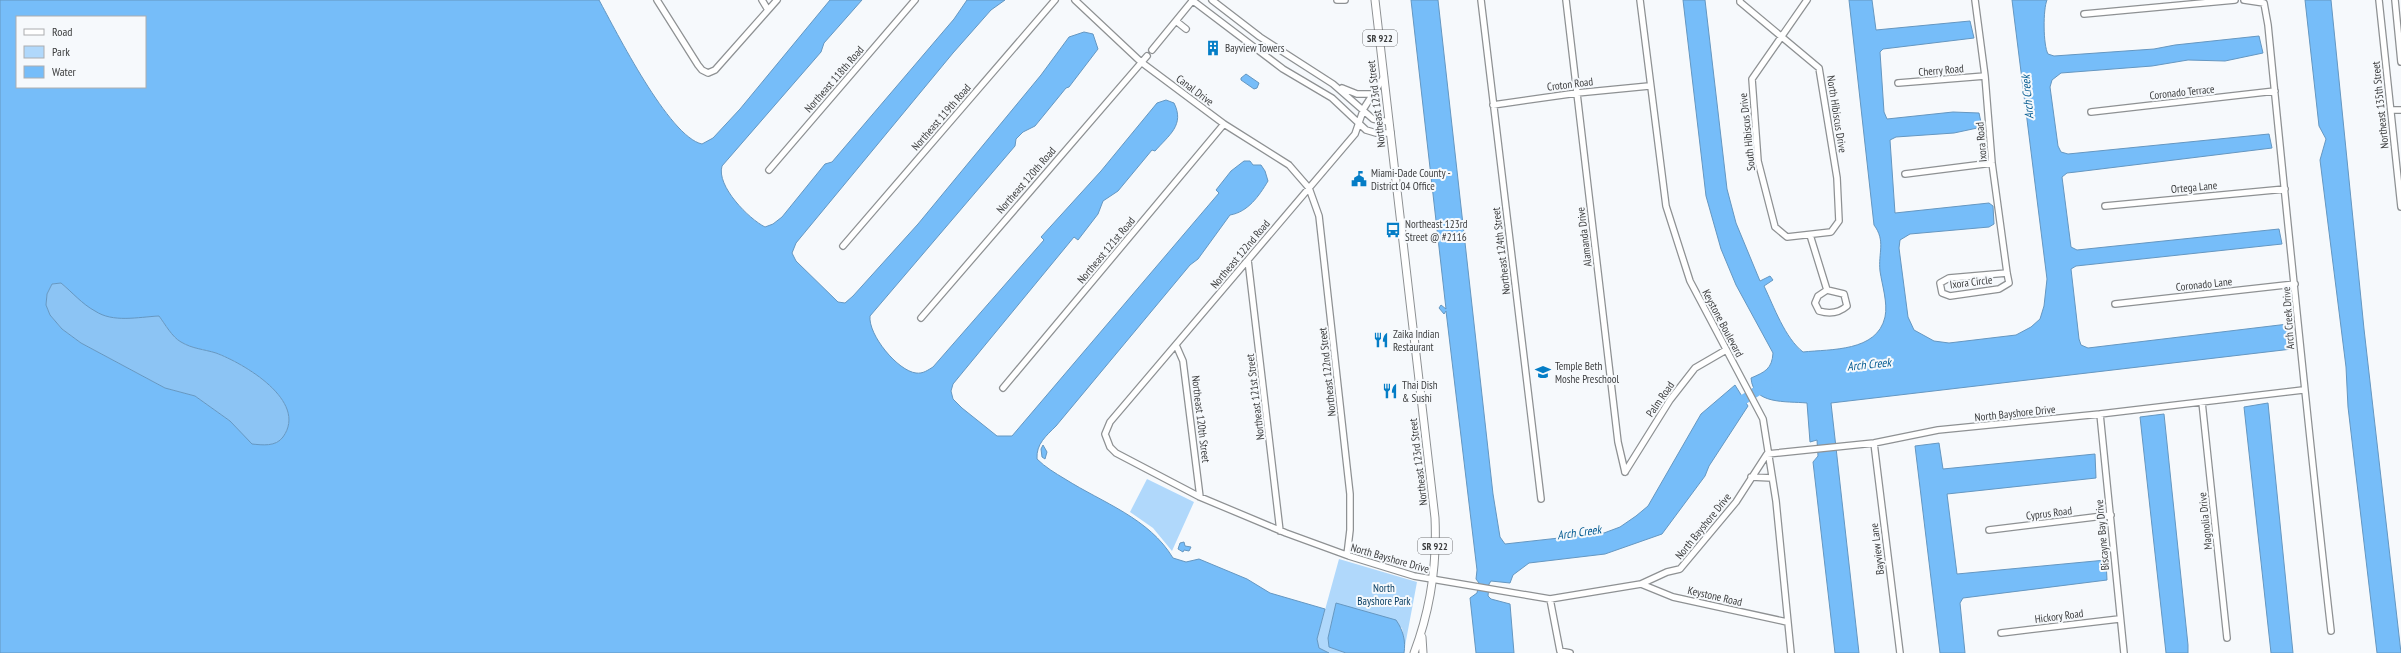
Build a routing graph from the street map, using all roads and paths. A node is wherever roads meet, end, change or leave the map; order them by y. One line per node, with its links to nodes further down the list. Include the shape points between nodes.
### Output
1 (657, 0): 22 (street, via 702,70 708,73 715,70)
2 (762, 0): 22 (street)
3 (777, 0): 22 (street)
4 (915, 0): 49 (street, Northeast 118th Road)
5 (1055, 0): 56 (street, Northeast 119th Road)
6 (1075, 0): 29 (street, Canal Drive)
7 (1193, 0): 24 (street); 45 (street, via 1271,60 1332,98)
8 (1212, 0): 34 (street, via 1260,37)
9 (1337, 0): 10 (street)
10 (1345, 0)
11 (1375, 0): 32 (main road, Northeast 123rd Street / SR 922)
12 (1481, 0): 39 (street, Northeast 124th Street)
13 (1566, 0): 37 (street, Alamanda Drive)
14 (1640, 0): 35 (street, Keystone Boulevard)
15 (1740, 0): 26 (street)
16 (1807, 0): 26 (street)
17 (1975, 0): 31 (street, Ixora Road)
18 (2235, 0): 23 (street)
19 (2244, 0): 36 (street, Arch Creek Drive, via 2264,3)
20 (2379, 0): 41 (street, Northeast 135th Street)
21 (2395, 0): 30 (street)
22 (768, 10)
23 (2084, 14)
24 (1176, 21): 25 (street); 27 (street)
25 (1186, 29)
26 (1782, 38): 55 (street, North Hibiscus Drive, via 1819,68 1837,178 1839,221 1831,232); 55 (street, South Hibiscus Drive, via 1752,79 1758,161 1775,227 1787,237)
27 (1152, 50)
28 (1147, 56): 29 (street, Northeast 120th Road)
29 (1141, 62): 46 (street, Canal Drive); 63 (street, Northeast 120th Road)
30 (2401, 62)
31 (1986, 76): 33 (street, Cherry Road); 48 (street, Ixora Road)
32 (1384, 77): 38 (street, Northeast 122nd Road); 44 (main road, Northeast 123rd Street / SR 922)
33 (1898, 83)
34 (1333, 84): 38 (street, via 1356,94); 40 (street)
35 (1649, 86): 37 (street, Croton Road); 65 (street, Keystone Boulevard, via 1666,206 1690,281)
36 (2275, 91): 43 (street, Coronado Terrace); 52 (street, Arch Creek Drive)
37 (1577, 93): 39 (street, Croton Road); 73 (street, Alamanda Drive, via 1618,442)
38 (1372, 94): 40 (street, Northeast 122nd Road)
39 (1493, 105): 77 (street, Northeast 124th Street)
40 (1363, 110): 44 (street, via 1378,121); 45 (street, Northeast 122nd Road)
41 (2391, 110): 42 (street); 54 (street, Northeast 135th Street)
42 (2401, 110)
43 (2091, 112)
44 (1390, 122): 47 (main road, Northeast 123rd Street / SR 922)
45 (1359, 123): 47 (street, via 1370,132); 51 (street, Northeast 122nd Road, via 1356,134)
46 (1224, 124): 51 (street, Canal Drive, via 1289,165); 66 (street, Northeast 121st Road)
47 (1391, 133): 82 (main road, Northeast 123rd Street / SR 922, via 1435,511)
48 (1992, 163): 50 (street); 58 (street, Ixora Road)
49 (769, 170)
50 (1905, 174)
51 (1309, 188): 57 (street, Northeast 122nd Road); 81 (street, Northeast 122nd Street, via 1319,216 1350,494 1350,530)
52 (2285, 189): 53 (street, Ortega Lane); 60 (street, Arch Creek Drive)
53 (2106, 206)
54 (2401, 207)
55 (1810, 235): 61 (street)
56 (843, 246)
57 (1248, 260): 64 (street, Northeast 122nd Road); 80 (street, Northeast 121st Street)
58 (2007, 273): 59 (street, Ixora Road); 59 (street, Ixora Circle, via 1949,278 1940,283 1940,288 1942,293 1950,296 1999,289)
59 (2008, 283)
60 (2296, 284): 62 (street, Coronado Lane); 67 (street, Arch Creek Drive)
61 (1827, 290): 61 (street, via 1818,296 1815,303 1819,311 1826,313 1842,310 1847,306 1844,294)
62 (2116, 304)
63 (921, 318)
64 (1176, 345): 70 (street, Northeast 122nd Road, via 1110,422 1106,430); 76 (street, Northeast 120th Street, via 1183,361)
65 (1726, 350): 72 (street, Keystone Boulevard, via 1763,419); 73 (street, Palm Road, via 1695,368 1670,400)
66 (1003, 388)
67 (2303, 390): 68 (street, North Bayshore Drive); 87 (street, Arch Creek Drive)
68 (2202, 402): 69 (street, North Bayshore Drive); 90 (street, Magnolia Drive)
69 (2100, 414): 71 (street, North Bayshore Drive, via 1938,430); 78 (street, Biscayne Bay Drive)
70 (1106, 439): 76 (street, North Bayshore Drive, via 1116,453)
71 (1874, 443): 72 (street, North Bayshore Drive); 95 (street, Bayview Lane)
72 (1767, 454): 74 (street, North Bayshore Drive); 75 (street, Keystone Boulevard)
73 (1625, 472)
74 (1751, 477): 75 (street); 83 (street, North Bayshore Drive, via 1736,502 1680,569)
75 (1772, 478): 86 (street, Keystone Boulevard)
76 (1200, 496): 80 (street, North Bayshore Drive)
77 (1541, 499)
78 (2111, 515): 79 (street, Cyprus Road); 85 (street, Biscayne Bay Drive)
79 (1989, 530)
80 (1280, 531): 81 (street, North Bayshore Drive)
81 (1346, 556): 82 (street, North Bayshore Drive)
82 (1431, 580): 84 (street, North Bayshore Drive); 89 (main road, Northeast 123rd Street / SR 922)
83 (1641, 584): 84 (street, North Bayshore Drive); 86 (street, Keystone Road, via 1673,597)
84 (1550, 599): 93 (street, via 1560,651)
85 (2119, 619): 88 (street, Hickory Road); 96 (street, Biscayne Bay Drive)
86 (1787, 622): 94 (street, Keystone Boulevard)
87 (2331, 631)
88 (2001, 633)
89 (1422, 635): 91 (main road, SR 922); 92 (main road, SR 922)
90 (2227, 638)
91 (1414, 653)
92 (1423, 653)
93 (1570, 653)
94 (1791, 653)
95 (1900, 653)
96 (2124, 653)

